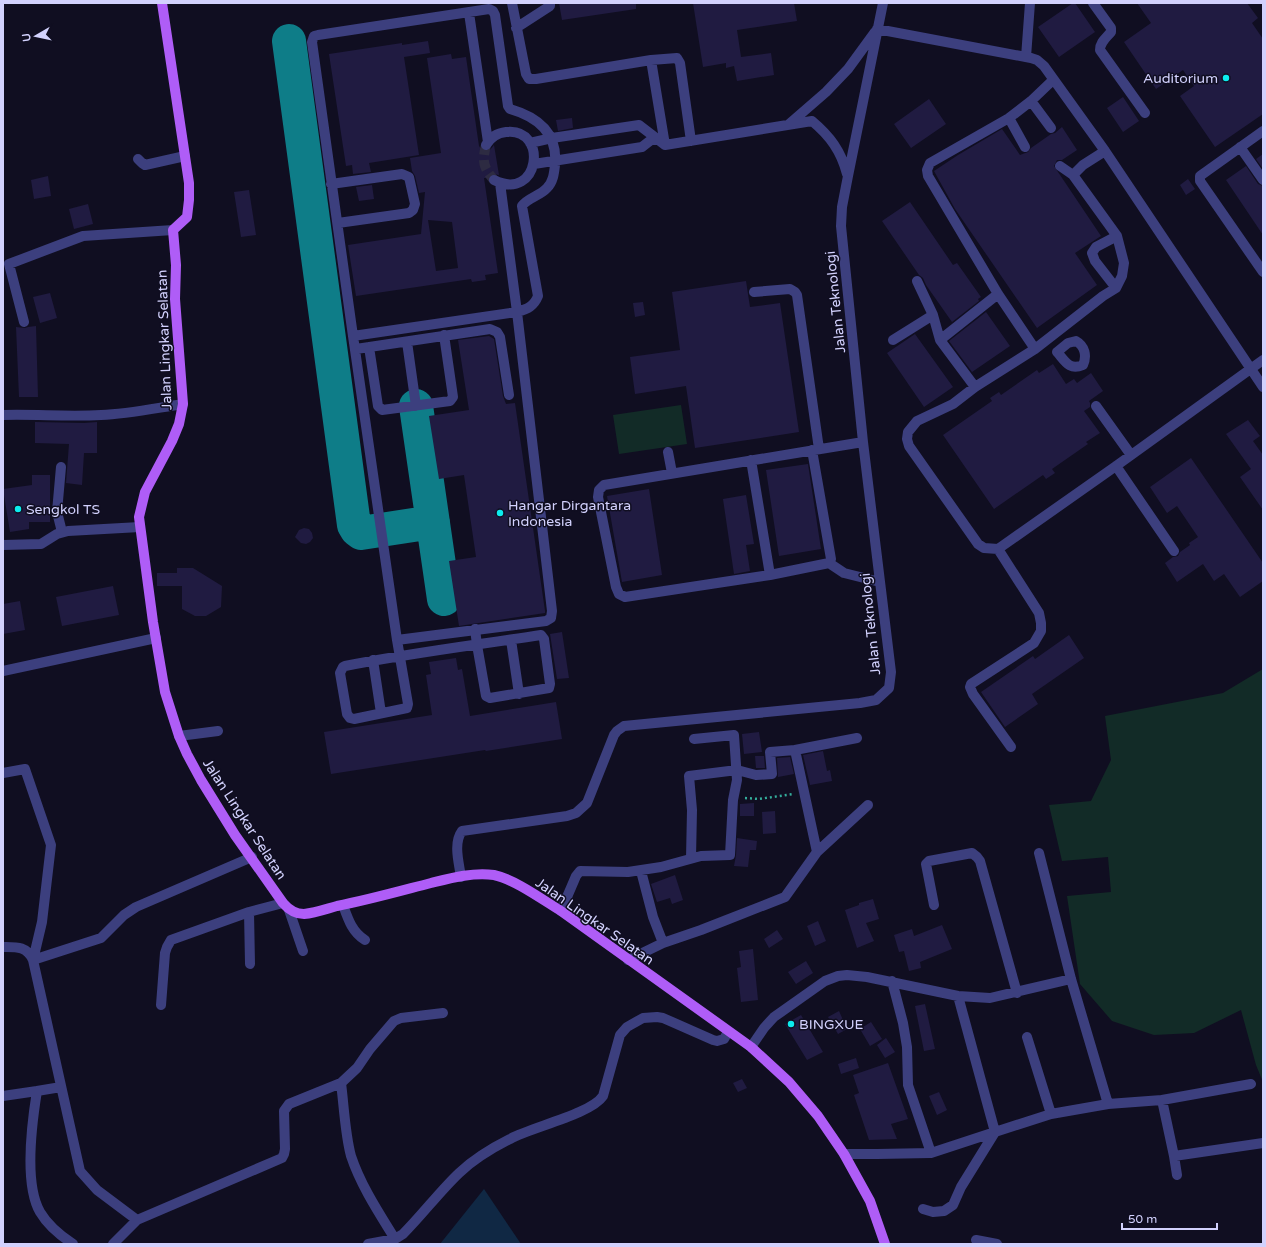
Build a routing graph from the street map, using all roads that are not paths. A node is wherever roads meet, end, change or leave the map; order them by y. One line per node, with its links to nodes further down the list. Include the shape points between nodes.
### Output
1 (162, 3): 28 (main road)
2 (512, 3): 8 (street)
3 (550, 3): 8 (street, via 550,6)
4 (883, 3): 9 (street, Jalan Teknologi)
5 (1030, 3): 10 (street)
6 (1093, 3): 14 (street, via 1111,28 1100,50)
7 (469, 13): 20 (street, via 489,9 493,11 508,106 535,119); 23 (street, via 487,144 497,134 509,132 521,135); 36 (street, via 314,36 312,42)
8 (516, 28): 11 (street, via 529,79)
9 (878, 28): 10 (street); 17 (street, via 848,69); 34 (street, Jalan Teknologi)
10 (1026, 57): 12 (street, via 1037,60)
11 (651, 60): 21 (street, via 677,58 680,63); 22 (street)
12 (1053, 80): 13 (street); 27 (street)
13 (1031, 101): 15 (street); 18 (street)
14 (1145, 113)
15 (1009, 118): 25 (street); 44 (street, via 930,163 927,170 928,176)
16 (639, 125): 20 (street); 22 (street); 24 (street)
17 (788, 125): 21 (street); 34 (street, via 812,121 825,133 842,156)
18 (1050, 128)
19 (1263, 131): 26 (street)
20 (552, 138): 23 (street); 30 (street)
21 (691, 141): 22 (street)
22 (661, 142): 24 (street, via 651,140)
23 (530, 143): 31 (street, via 534,153)
24 (642, 147): 30 (street)
25 (1025, 147)
26 (1240, 147): 35 (street); 40 (street, via 1200,176 1200,181)
27 (1105, 151): 33 (street); 59 (street)
28 (185, 156): 29 (street, via 145,165); 38 (main road, via 189,183 187,217)
29 (138, 160)
30 (556, 161): 31 (street); 45 (street, via 554,176 547,188 522,206 538,296 528,309)
31 (534, 164): 45 (street, via 522,181 515,184 497,181)
32 (1060, 166): 33 (street)
33 (1073, 175): 39 (street)
34 (848, 176): 67 (street, Jalan Teknologi, via 840,226)
35 (1263, 180)
36 (331, 184): 37 (street); 37 (street, via 402,174 409,177 415,204 409,213)
37 (338, 224): 48 (street)
38 (173, 230): 47 (street, via 83,236 10,264); 63 (main road, Jalan Lingkar Selatan)
39 (1117, 236): 42 (street, via 1124,263 1122,276); 42 (street, via 1096,247 1092,253 1095,261)
40 (1263, 272)
41 (917, 282): 46 (street)
42 (1116, 288): 50 (street)
43 (754, 292): 68 (street, via 790,289 797,295)
44 (998, 294): 52 (street); 56 (street)
45 (517, 312): 48 (street); 83 (street, via 552,612 551,618 546,621)
46 (933, 315): 51 (street); 52 (street)
47 (24, 322)
48 (353, 336): 55 (street)
49 (444, 336): 53 (street); 62 (street, via 484,329 497,332 500,337); 64 (street, via 453,397 450,401)
50 (1049, 338): 56 (street); 57 (street)
51 (893, 340)
52 (940, 340): 60 (street)
53 (407, 342): 54 (street); 64 (street)
54 (369, 347): 55 (street); 64 (street, via 378,406 382,410)
55 (356, 349): 85 (street)
56 (1035, 349): 60 (street)
57 (1057, 352)
58 (1263, 360): 59 (street)
59 (1251, 368): 61 (street); 70 (street)
60 (975, 387): 78 (street, via 953,404 917,421 908,432 907,439 978,544 984,548)
61 (1263, 387)
62 (509, 395)
63 (183, 404): 66 (street, via 103,415); 75 (main road, Jalan Lingkar Selatan, via 172,441 145,492)
64 (416, 406)
65 (1096, 406): 70 (street)
66 (3, 415)
67 (863, 442): 68 (street); 82 (street, Jalan Teknologi)
68 (816, 450): 71 (street); 80 (street, via 831,559)
69 (668, 452): 74 (street)
70 (1131, 455): 72 (street)
71 (751, 460): 74 (street); 81 (street)
72 (1116, 466): 78 (street); 79 (street)
73 (61, 467): 76 (street, via 57,512)
74 (672, 473): 81 (street, via 604,485 599,490 598,497 619,594 626,597)
75 (140, 527): 76 (street); 84 (main road, Jalan Lingkar Selatan)
76 (62, 532): 77 (street, via 41,544)
77 (3, 545)
78 (998, 549): 97 (street, via 1039,614 1041,623 1041,631 1034,643 970,687)
79 (1174, 551)
80 (829, 562): 81 (street); 82 (street, via 844,572)
81 (770, 575)
82 (880, 582): 107 (street, Jalan Teknologi, via 891,672 889,688 876,700 624,726 614,735 587,803 576,813 462,831 458,839)
83 (475, 629): 85 (street); 87 (street)
84 (156, 638): 90 (street); 94 (main road, Jalan Lingkar Selatan, via 165,692)
85 (397, 640): 88 (street)
86 (511, 640): 87 (street); 91 (street); 91 (street, via 541,635 544,639 549,688)
87 (477, 645): 88 (street); 91 (street, via 486,696 490,698)
88 (399, 656): 89 (street); 92 (street, via 407,708)
89 (373, 660): 92 (street); 92 (street, via 345,666 340,672 346,710 350,718)
90 (3, 671)
91 (519, 694)
92 (381, 713)
93 (218, 731): 94 (street)
94 (179, 736): 104 (main road, Jalan Lingkar Selatan, via 201,780)
95 (857, 738): 98 (street)
96 (694, 739): 99 (street, via 734,735)
97 (1010, 747)
98 (795, 750): 99 (street, via 770,752 772,774 756,775); 102 (street)
99 (737, 770): 105 (street, via 730,855); 105 (street, via 689,776 692,810)
100 (3, 773): 117 (street, via 25,769 51,845 42,922)
101 (868, 805): 102 (street)
102 (817, 852): 114 (street, via 785,897)
103 (1039, 853): 120 (street)
104 (252, 857): 110 (main road, Jalan Lingkar Selatan); 117 (street, via 136,907 101,938)
105 (691, 858): 106 (street)
106 (641, 871): 111 (street, via 580,871); 114 (street, via 653,918)
107 (461, 876): 108 (main road, Jalan Lingkar Selatan); 111 (main road, Jalan Lingkar Selatan, via 493,875 503,878)
108 (342, 905): 110 (main road, Jalan Lingkar Selatan, via 304,914); 113 (street, via 354,930)
109 (934, 905): 122 (street, via 926,864 929,861 972,853 977,856)
110 (286, 907): 112 (street); 116 (street)
111 (560, 911): 118 (main road, Jalan Lingkar Selatan)
112 (249, 912): 119 (street); 124 (street, via 171,940 165,953)
113 (365, 940)
114 (663, 943): 118 (street)
115 (3, 947): 117 (street, via 23,948)
116 (302, 951)
117 (33, 960): 131 (street)
118 (628, 960): 126 (main road, Jalan Lingkar Selatan)
119 (250, 964)
120 (1071, 979): 122 (street); 135 (street)
121 (892, 981): 123 (street); 128 (street, via 847,975 825,981 774,1017); 139 (street, via 908,1047 908,1085)
122 (1016, 992): 123 (street, via 990,998)
123 (958, 996): 137 (street)
124 (161, 1005)
125 (444, 1013): 129 (street, via 394,1021 357,1068)
126 (728, 1032): 128 (main road, Jalan Lingkar Selatan); 145 (street, via 724,1039 717,1041 657,1017 643,1018 627,1027 620,1036 600,1101 485,1152 459,1174)
127 (1027, 1037): 136 (street)
128 (751, 1047): 140 (main road, Jalan Lingkar Selatan, via 789,1082 818,1116)
129 (341, 1083): 144 (street, via 289,1104 284,1111 285,1149 282,1158); 145 (street, via 351,1154 356,1171 368,1196)
130 (1251, 1084): 134 (street)
131 (60, 1087): 132 (street); 144 (street, via 80,1171 97,1190)
132 (37, 1090): 133 (street); 147 (street, via 30,1152 35,1201 46,1221)
133 (3, 1096)
134 (1162, 1100): 135 (street); 141 (street)
135 (1108, 1104): 136 (street)
136 (1051, 1114): 137 (street)
137 (995, 1132): 139 (street); 143 (street, via 961,1187 953,1205 944,1211 933,1212)
138 (1263, 1143): 141 (street)
139 (932, 1153): 140 (street)
140 (844, 1154): 150 (main road, Jalan Lingkar Selatan, via 870,1201)
141 (1174, 1156): 142 (street)
142 (1177, 1175)
143 (923, 1209)
144 (137, 1220): 148 (street)
145 (396, 1239): 149 (street)
146 (976, 1240): 151 (street)
147 (73, 1244)
148 (113, 1244)
149 (368, 1244)
150 (885, 1244)
151 (997, 1244)

